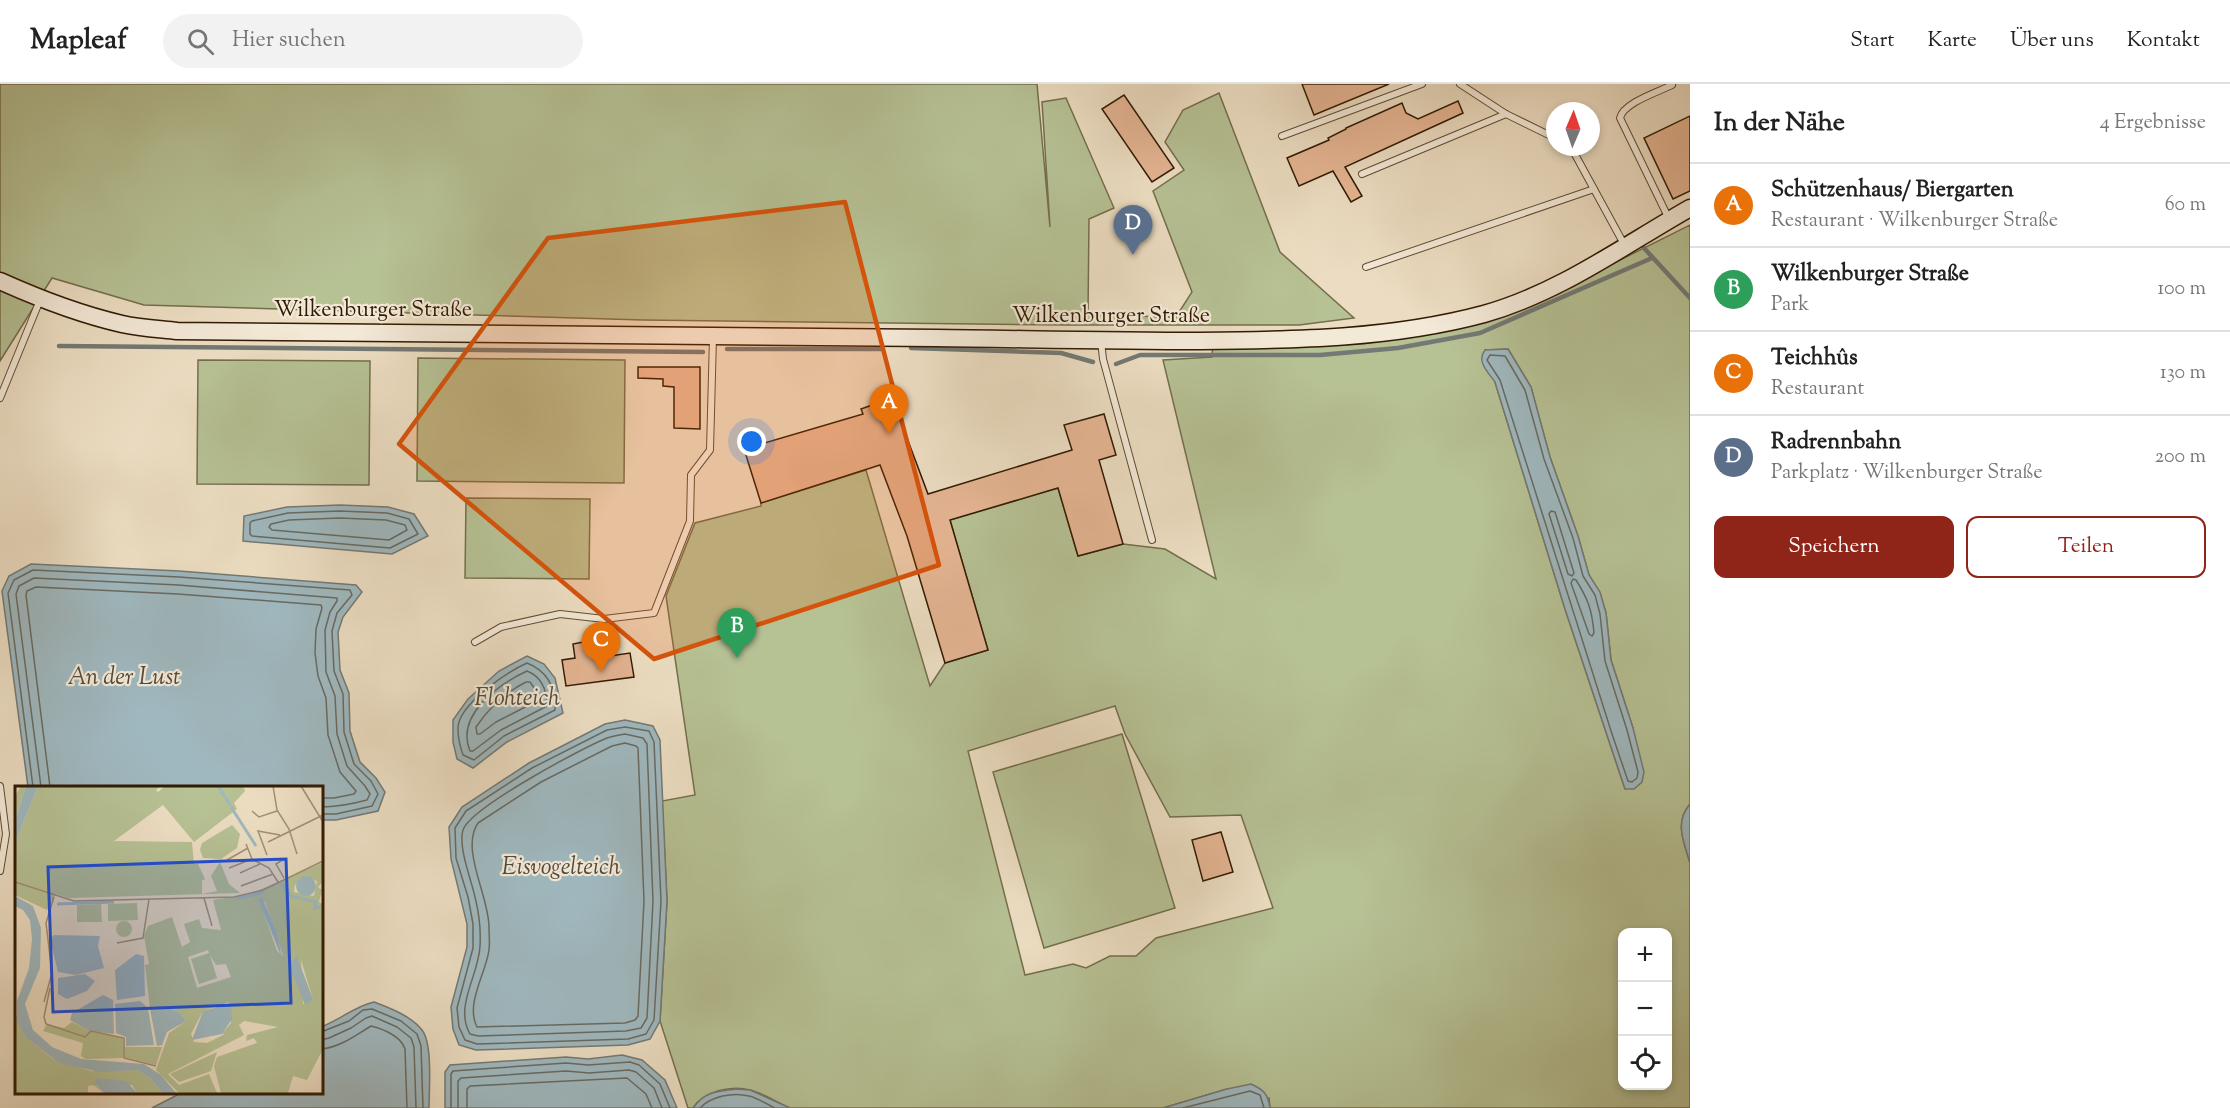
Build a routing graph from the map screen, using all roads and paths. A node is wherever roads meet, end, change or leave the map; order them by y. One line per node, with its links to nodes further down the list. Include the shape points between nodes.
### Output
1 (1422, 84): 6 (lane)
2 (1460, 84): 4 (lane)
3 (1672, 85): 11 (lane, via 1631,104 1620,118)
4 (1506, 114): 5 (lane); 8 (lane)
5 (1546, 134)
6 (1282, 136)
7 (1576, 156): 9 (lane)
8 (1362, 174)
9 (1594, 189): 12 (lane); 13 (lane)
10 (1690, 208): 11 (main road, Wilkenburger Straße)
11 (1670, 220): 12 (main road, Wilkenburger Straße)
12 (1625, 246): 17 (main road, Wilkenburger Straße, via 1519,303 1424,327 1310,340)
13 (1366, 267)
14 (0, 281): 15 (main road, Wilkenburger Straße)
15 (40, 299): 16 (main road, Wilkenburger Straße, via 124,324 177,331); 18 (lane)
16 (713, 336): 17 (main road, Wilkenburger Straße); 20 (lane, via 710,450 691,475 690,521 654,613 604,619 560,614 501,627)
17 (1101, 340): 19 (lane)
18 (0, 398)
19 (1152, 540)
20 (476, 642)
21 (0, 786): 22 (lane, via 6,834)
22 (0, 871)

